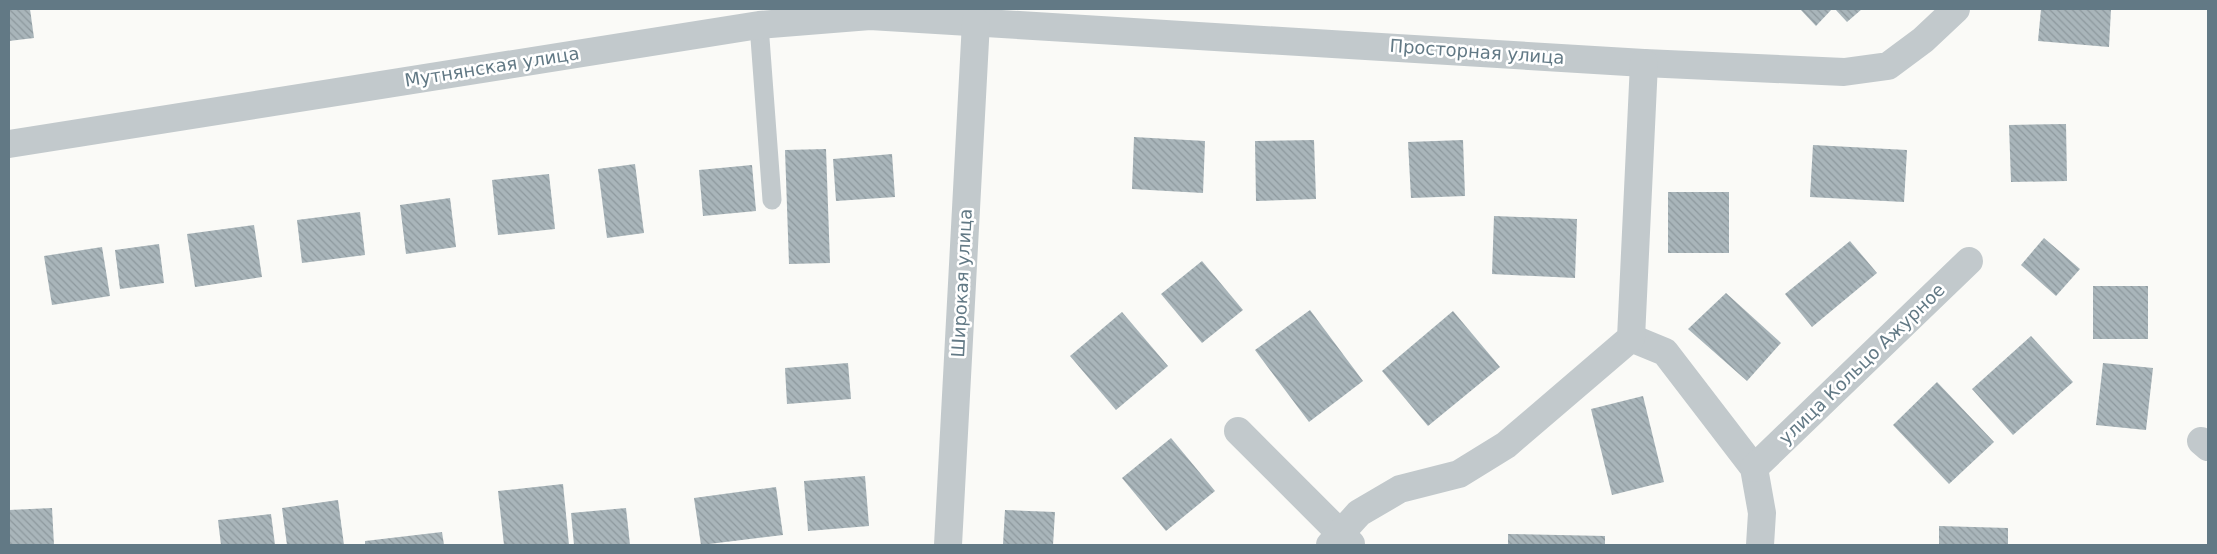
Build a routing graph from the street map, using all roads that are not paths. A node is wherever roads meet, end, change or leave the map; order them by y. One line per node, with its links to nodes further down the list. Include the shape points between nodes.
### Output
1 (1956, 9): 4 (street, Просторная улица, via 1923,40 1888,66 1844,72)
2 (976, 22): 3 (street, Мутнянская улица, via 870,16); 4 (street, Просторная улица); 12 (street, Широкая улица)
3 (759, 25): 5 (street, Мутнянская улица); 6 (lane)
4 (1644, 63): 8 (street)
5 (9, 144)
6 (772, 200)
7 (1969, 261): 10 (street, улица Кольцо Ажурное)
8 (1631, 338): 10 (street, via 1665,352); 11 (street, via 1506,445 1458,474 1400,489 1359,513)
9 (1238, 431): 11 (street)
10 (1754, 468): 13 (street, via 1762,513)
11 (1340, 541)
12 (948, 545)
13 (1760, 545)

